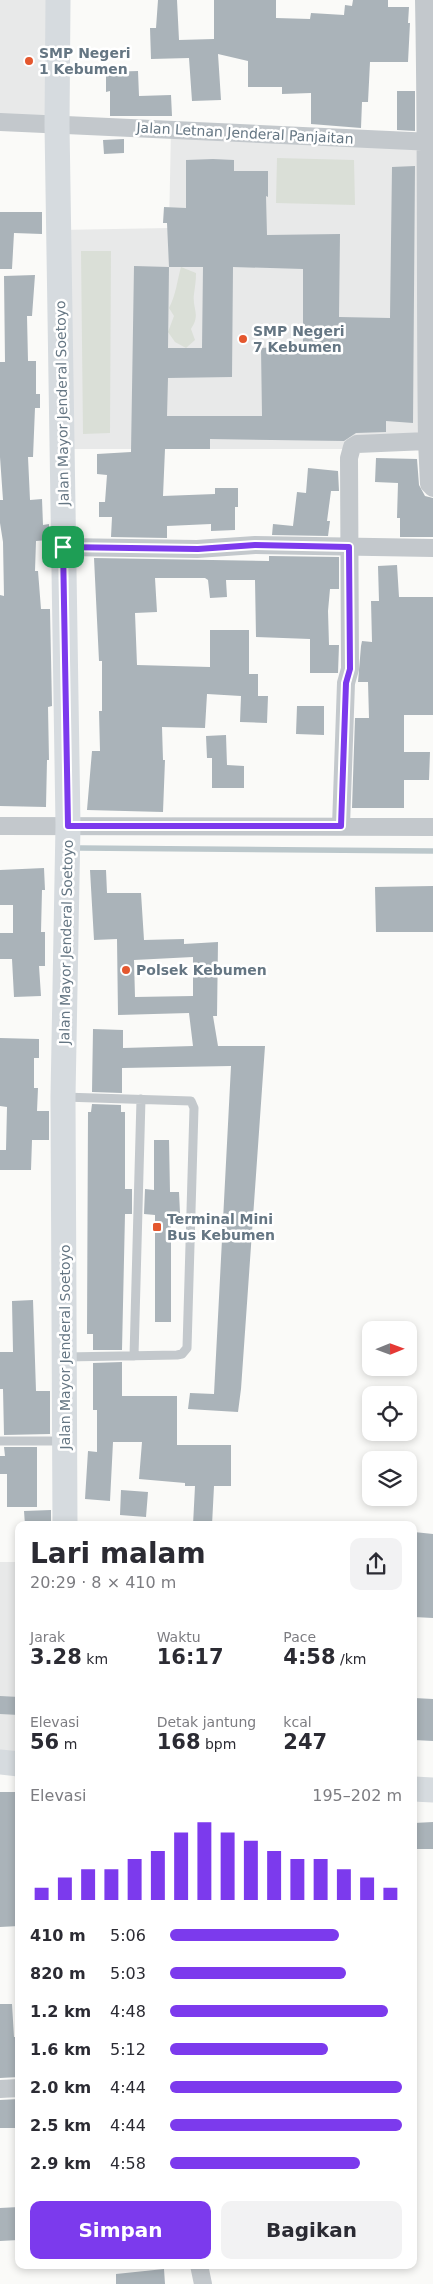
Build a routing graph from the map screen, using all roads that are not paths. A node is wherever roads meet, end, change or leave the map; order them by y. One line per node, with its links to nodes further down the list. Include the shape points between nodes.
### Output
1 (58, 0): 4 (main road, Jalan Mayor Jenderal Soetoyo)
2 (424, 0): 5 (street)
3 (0, 122): 4 (street, Jalan Letnan Jenderal Panjaitan)
4 (57, 125): 5 (street, Jalan Letnan Jenderal Panjaitan); 8 (main road, Jalan Mayor Jenderal Soetoyo)
5 (430, 142): 6 (street, via 425,318)
6 (428, 441): 7 (street, via 429,484); 9 (street, via 364,443 352,447 349,458)
7 (433, 488)
8 (63, 547): 9 (street); 12 (main road, Jalan Mayor Jenderal Soetoyo)
9 (349, 547): 10 (street); 13 (street, via 350,669 346,683)
10 (433, 548)
11 (0, 826): 12 (street)
12 (68, 826): 13 (street); 15 (main road, Jalan Mayor Jenderal Soetoyo)
13 (341, 826): 14 (street)
14 (433, 827)
15 (63, 1097): 16 (lane); 18 (main road, Jalan Mayor Jenderal Soetoyo)
16 (141, 1099): 17 (lane); 17 (lane, via 190,1101 194,1108 188,1343 182,1354)
17 (134, 1356): 18 (lane)
18 (65, 1357): 20 (main road, Jalan Mayor Jenderal Soetoyo)
19 (0, 1441): 20 (lane)
20 (66, 1441): 21 (main road, Jalan Mayor Jenderal Soetoyo)
21 (65, 1521)
22 (0, 1762): 23 (main road)
23 (15, 1764)
24 (417, 1789): 25 (main road)
25 (433, 1790)
26 (15, 2088): 27 (street)
27 (0, 2089)
28 (200, 2269): 29 (street)
29 (203, 2284)

